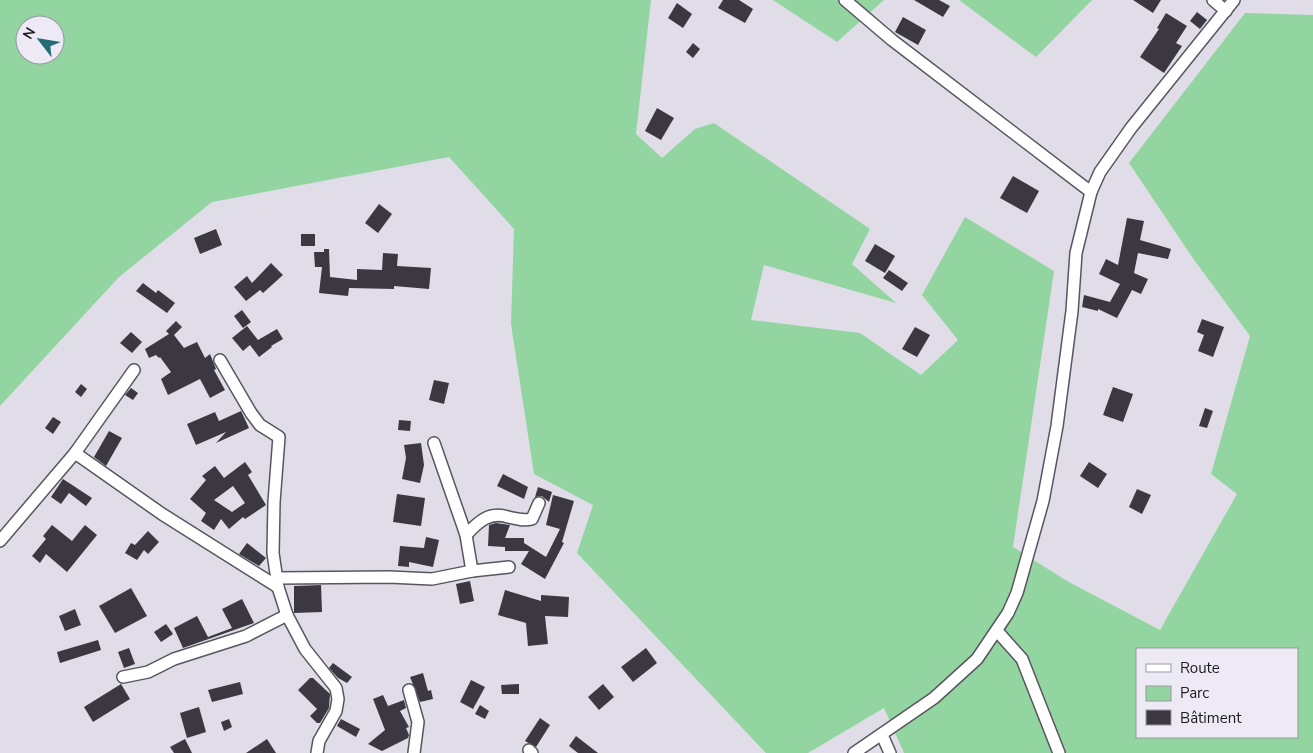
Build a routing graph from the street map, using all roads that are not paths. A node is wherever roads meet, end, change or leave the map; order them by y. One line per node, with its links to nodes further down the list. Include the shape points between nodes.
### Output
1 (845, 0): 5 (street, via 892,40)
2 (1213, 0): 4 (street)
3 (1234, 0): 4 (street)
4 (1226, 11): 5 (street, via 1131,128 1108,160)
5 (1091, 192): 17 (street, via 1076,253 1058,426 1043,501 1017,593)
6 (220, 360): 15 (street, via 260,425 279,437 273,554)
7 (134, 370): 9 (street)
8 (434, 443): 11 (street)
9 (75, 453): 12 (street); 15 (street, via 162,514)
10 (539, 503): 11 (street, via 532,519 524,521 503,515 486,516)
11 (466, 534): 14 (street)
12 (0, 541)
13 (509, 567): 14 (street)
14 (472, 571): 15 (street, via 432,579 389,577)
15 (278, 582): 16 (street)
16 (287, 615): 18 (street, via 246,636 174,659 148,672); 21 (street, via 305,649 336,688 336,711 319,741)
17 (997, 632): 20 (street, via 978,660 949,686); 25 (street, via 1022,659)
18 (123, 676)
19 (409, 690): 22 (street, via 418,722)
20 (882, 735): 23 (street); 24 (street)
21 (317, 753)
22 (414, 753)
23 (854, 753)
24 (890, 753)
25 (1059, 753)

